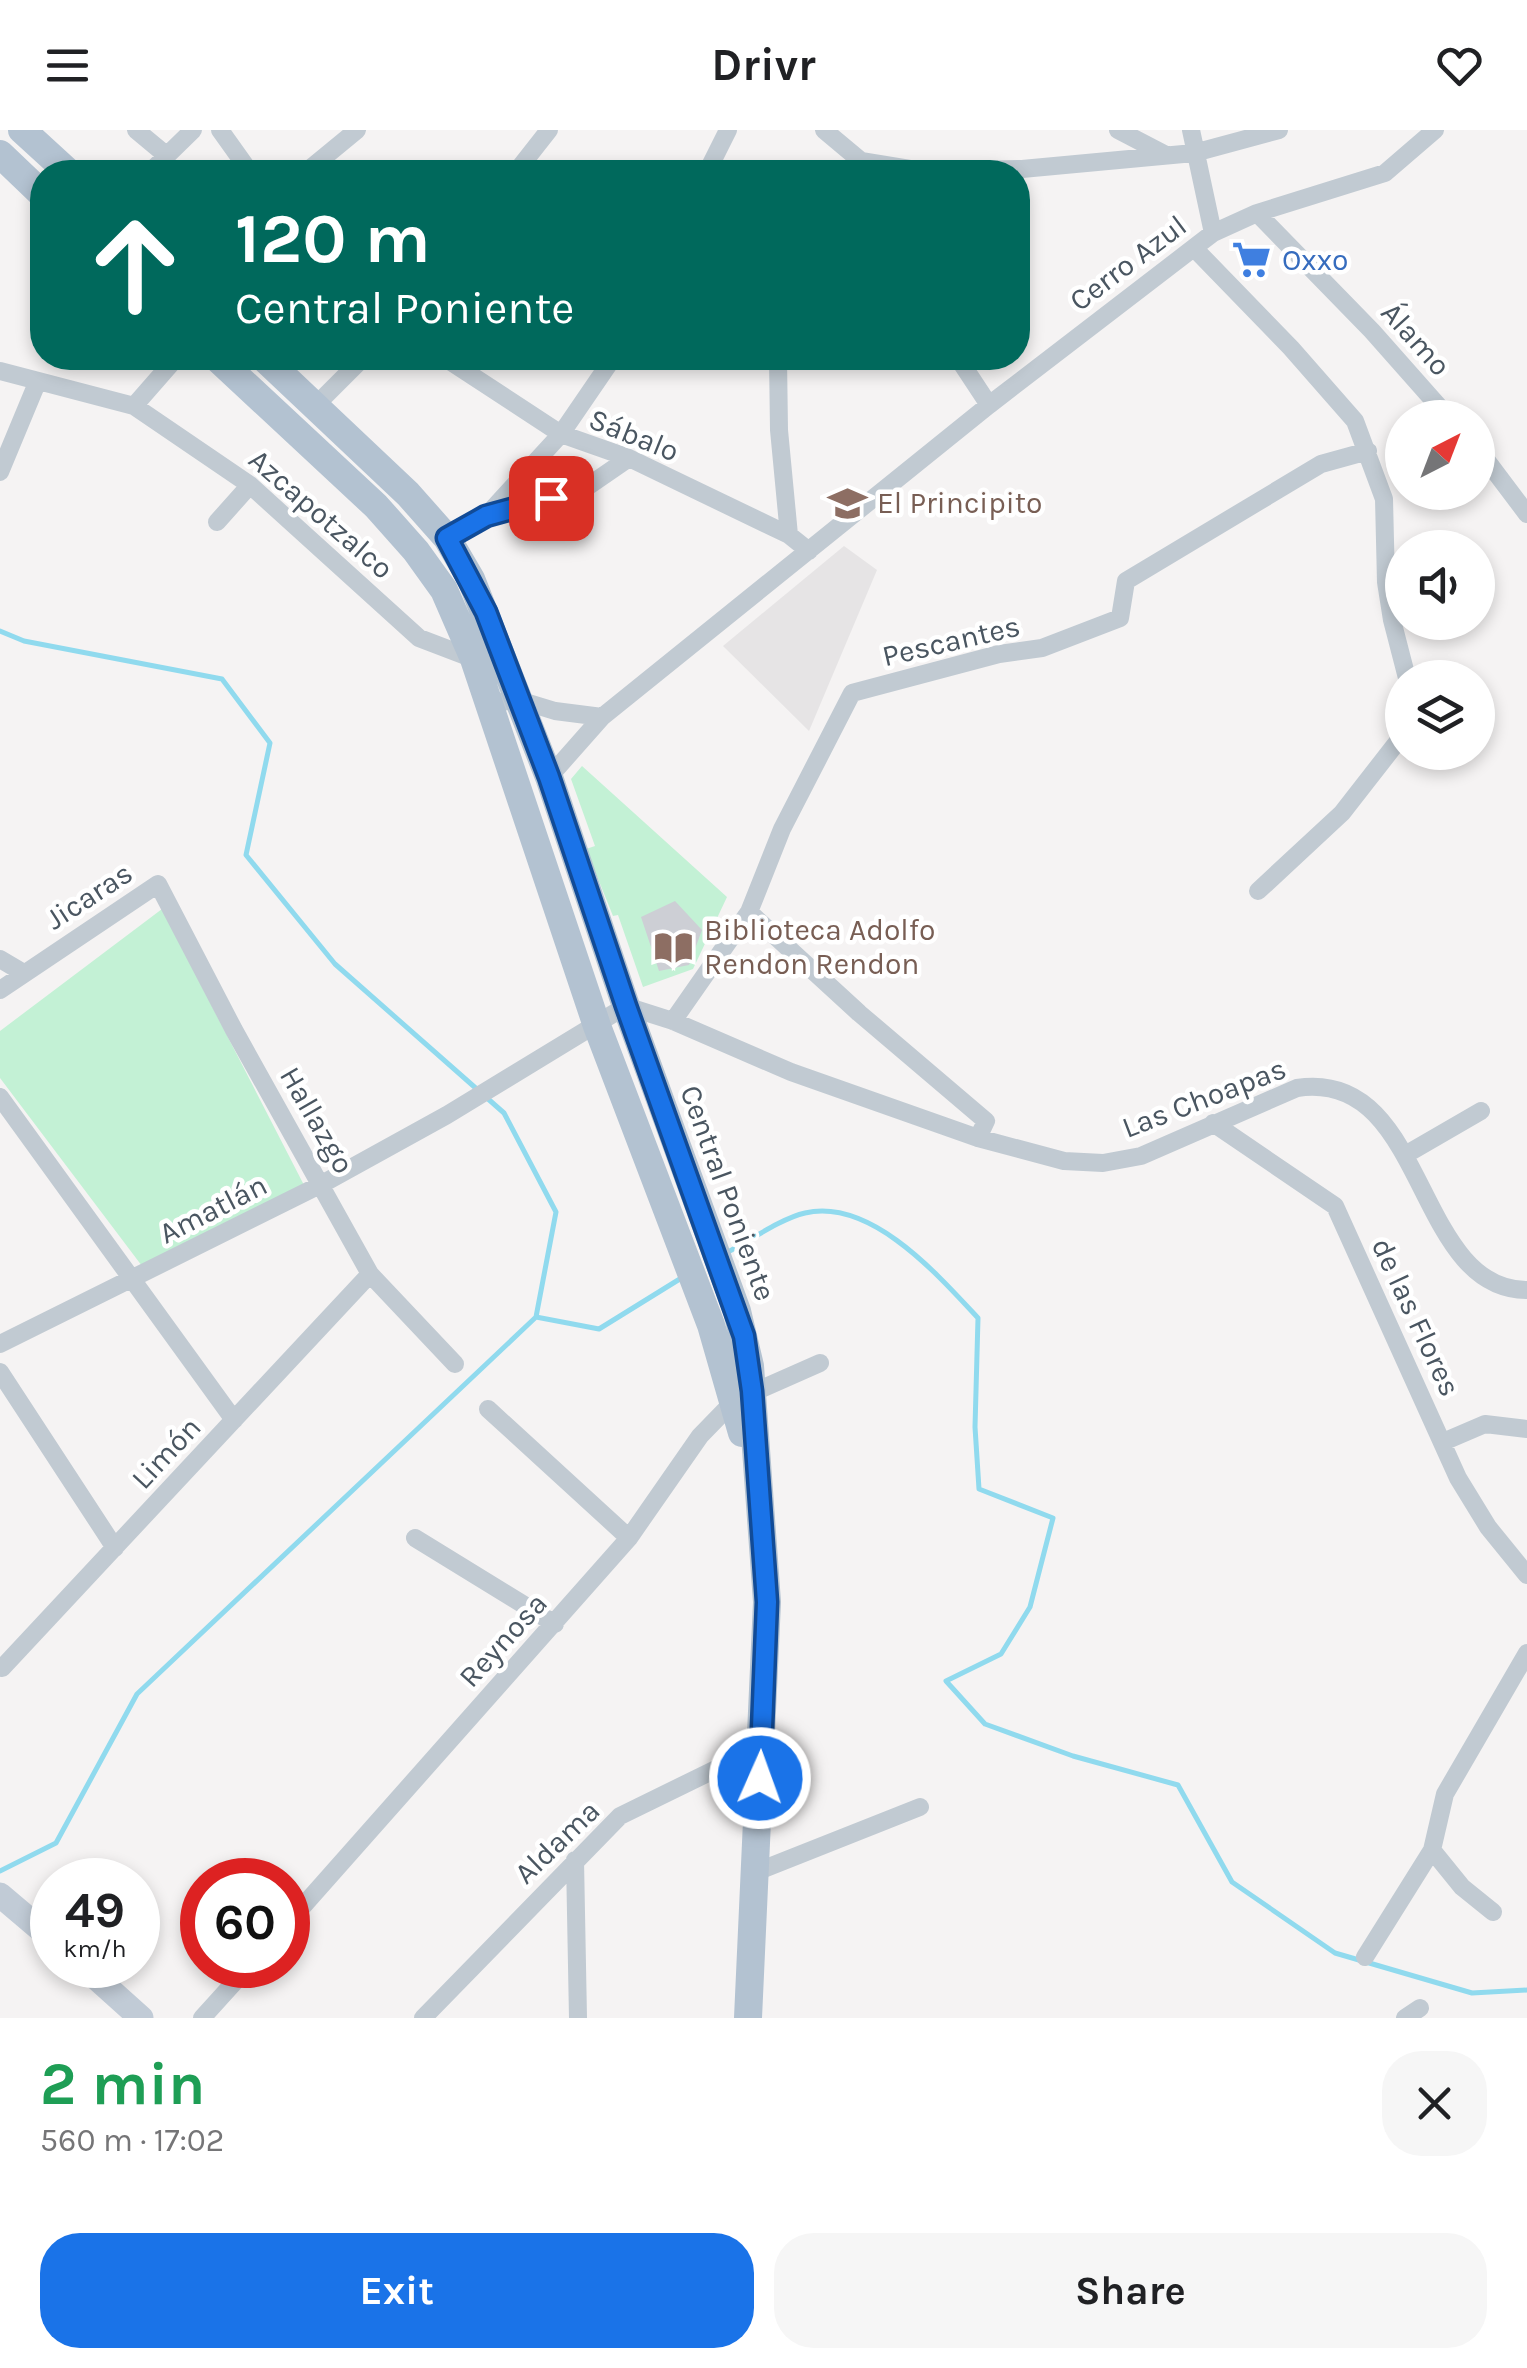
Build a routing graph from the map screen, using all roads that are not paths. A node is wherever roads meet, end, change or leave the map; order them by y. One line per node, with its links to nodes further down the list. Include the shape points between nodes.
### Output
1 (22, 130): 17 (main road)
2 (136, 130): 15 (street)
3 (192, 130): 15 (street)
4 (220, 130): 19 (street)
5 (357, 130): 20 (street)
6 (549, 130): 21 (street)
7 (728, 130): 22 (street)
8 (824, 130): 23 (street)
9 (1118, 130): 16 (street)
10 (1191, 130): 13 (street)
11 (1279, 130): 13 (street)
12 (1435, 130): 26 (street, Cerro Azul, via 1385,173)
13 (1194, 153): 16 (street); 27 (street)
14 (0, 154): 25 (main road)
15 (166, 155): 18 (street)
16 (1168, 156): 24 (street)
17 (55, 160)
18 (161, 160)
19 (241, 160)
20 (321, 160)
21 (525, 160)
22 (713, 160)
23 (852, 160)
24 (1030, 169)
25 (30, 183)
26 (1257, 213): 27 (street, Cerro Azul); 39 (street, Álamo)
27 (1213, 232): 28 (street, Cerro Azul)
28 (1194, 248): 40 (street, Cerro Azul); 44 (street, via 1320,380 1355,421)
29 (166, 370): 41 (street)
30 (230, 370): 55 (main road, Central Poniente, via 416,550 444,590)
31 (277, 370): 42 (main road, Central Poniente)
32 (351, 370): 42 (street)
33 (463, 370): 43 (street, Sábalo)
34 (605, 370): 43 (street)
35 (778, 370): 52 (street)
36 (966, 370): 40 (street)
37 (0, 371): 38 (street, Azcapotzalco)
38 (38, 383): 41 (street, Azcapotzalco); 46 (street)
39 (1433, 400)
40 (989, 405): 54 (street, Cerro Azul)
41 (134, 406): 48 (street, Azcapotzalco)
42 (315, 406): 53 (main road, Central Poniente)
43 (560, 434): 45 (street, Sábalo); 50 (street)
44 (1368, 451): 56 (street, via 1384,500 1386,582); 64 (street, Pescantes, via 1321,464 1126,581 1120,618 1042,648 852,693 782,829)
45 (629, 458): 50 (street, via 584,490); 52 (street, Sábalo)
46 (0, 472)
47 (1495, 472): 49 (street)
48 (250, 485): 51 (street); 55 (street, Azcapotzalco, via 419,638)
49 (1527, 514)
50 (486, 516): 53 (street)
51 (216, 522)
52 (788, 535): 54 (street, Sábalo)
53 (447, 538): 57 (main road, Central Poniente, via 486,612)
54 (809, 552): 59 (street, Cerro Azul)
55 (474, 659): 58 (main road, Central Poniente)
56 (1402, 660)
57 (519, 700): 58 (street); 59 (street); 61 (main road, Central Poniente)
58 (488, 703): 70 (main road, Central Poniente)
59 (602, 717): 61 (street, Cerro Azul)
60 (1385, 758): 63 (street, via 1342,813)
61 (549, 777): 68 (main road, Central Poniente)
62 (158, 884): 66 (street, Jicaras); 76 (street, Hallazgo)
63 (1258, 890)
64 (749, 912): 69 (street, Pescantes); 74 (street, via 986,1121)
65 (0, 959): 66 (street)
66 (22, 972): 67 (street, Jicaras)
67 (0, 990)
68 (626, 1006): 69 (street, Las Choapas); 70 (street); 84 (main road, Central Poniente, via 737,1312)
69 (673, 1021): 74 (street, Las Choapas)
70 (597, 1026): 76 (street, Amatlán); 84 (main road, Central Poniente)
71 (0, 1097): 78 (street)
72 (1481, 1111): 75 (street)
73 (1213, 1123): 74 (street, Las Choapas, via 1141,1156 1102,1163); 75 (street, Las Choapas, via 1297,1088 1324,1088 1366,1106); 88 (street, de las Flores, via 1334,1206)
74 (978, 1138)
75 (1405, 1154): 79 (street, Las Choapas, via 1447,1236 1476,1272)
76 (322, 1184): 77 (street, Hallazgo); 78 (street, Amatlán)
77 (370, 1274): 82 (street, Hallazgo); 86 (street, Limón)
78 (132, 1280): 80 (street, Amatlán); 86 (street)
79 (1527, 1290)
80 (0, 1344)
81 (820, 1363): 84 (street)
82 (455, 1364)
83 (0, 1372): 91 (street)
84 (743, 1396): 90 (street, Reynosa, via 700,1436); 96 (main road, Central Poniente, via 767,1602)
85 (488, 1409): 90 (street)
86 (234, 1420): 91 (street, Limón)
87 (1527, 1429): 88 (street, via 1484,1424)
88 (1443, 1442): 92 (street, de las Flores, via 1488,1527)
89 (415, 1538): 93 (street)
90 (629, 1538): 93 (street, Reynosa)
91 (115, 1548): 95 (street, Limón)
92 (1527, 1575)
93 (555, 1624): 102 (street, Reynosa)
94 (1527, 1653): 98 (street, via 1445,1794)
95 (2, 1668)
96 (761, 1747): 99 (street, Aldama, via 620,1816); 100 (main road, Central Poniente)
97 (920, 1807): 100 (street)
98 (1432, 1850): 103 (street); 105 (street)
99 (575, 1860): 110 (street, Aldama); 111 (street)
100 (756, 1872): 112 (main road, Central Poniente)
101 (3, 1897): 104 (street)
102 (310, 1897)
103 (1493, 1912)
104 (30, 1921)
105 (1365, 1957)
106 (108, 1988): 108 (street)
107 (229, 1988): 109 (street)
108 (141, 2018)
109 (202, 2018)
110 (423, 2018)
111 (578, 2018)
112 (748, 2018)

